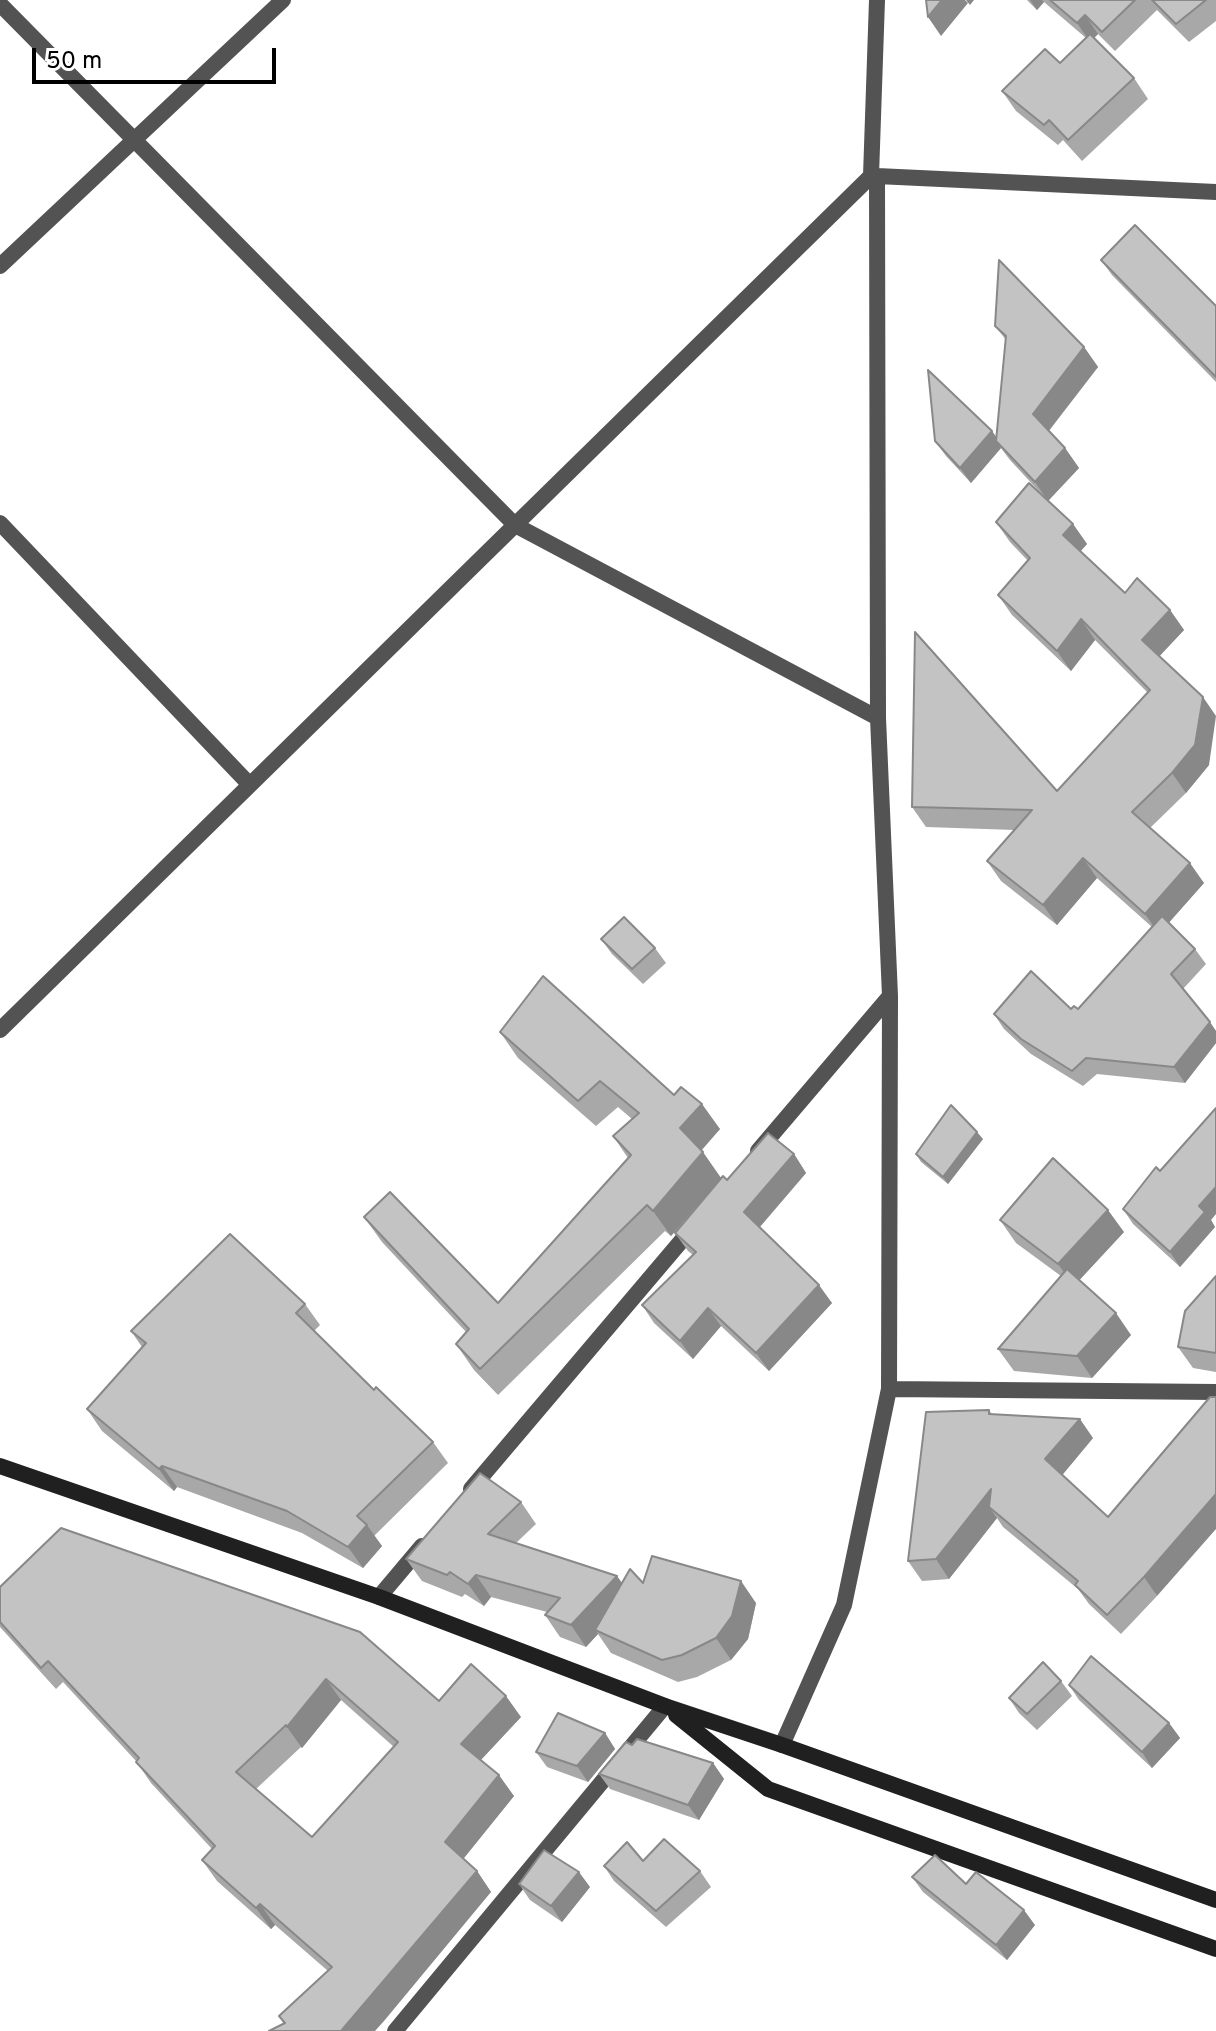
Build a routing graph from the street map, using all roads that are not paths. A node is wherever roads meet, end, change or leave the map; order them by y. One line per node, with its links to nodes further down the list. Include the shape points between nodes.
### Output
1 (283, 0): 4 (street)
2 (877, 0): 5 (street)
3 (0, 4): 4 (street)
4 (134, 140): 7 (street); 9 (street)
5 (874, 176): 6 (street); 9 (street); 10 (street)
6 (1216, 192)
7 (0, 266)
8 (0, 523): 11 (street)
9 (515, 525): 10 (street); 11 (street)
10 (878, 718): 12 (street)
11 (250, 785): 13 (street)
12 (890, 996): 14 (street); 16 (street)
13 (0, 1030)
14 (747, 1164)
15 (706, 1212): 19 (street)
16 (889, 1389): 17 (street); 23 (street, via 844,1605)
17 (1216, 1392)
18 (0, 1466): 21 (street)
19 (461, 1500)
20 (430, 1536): 21 (street)
21 (379, 1597): 22 (street)
22 (665, 1706): 23 (street); 25 (street, via 768,1789); 26 (street)
23 (782, 1745): 24 (street)
24 (1216, 1900)
25 (1216, 1949)
26 (395, 2031)

